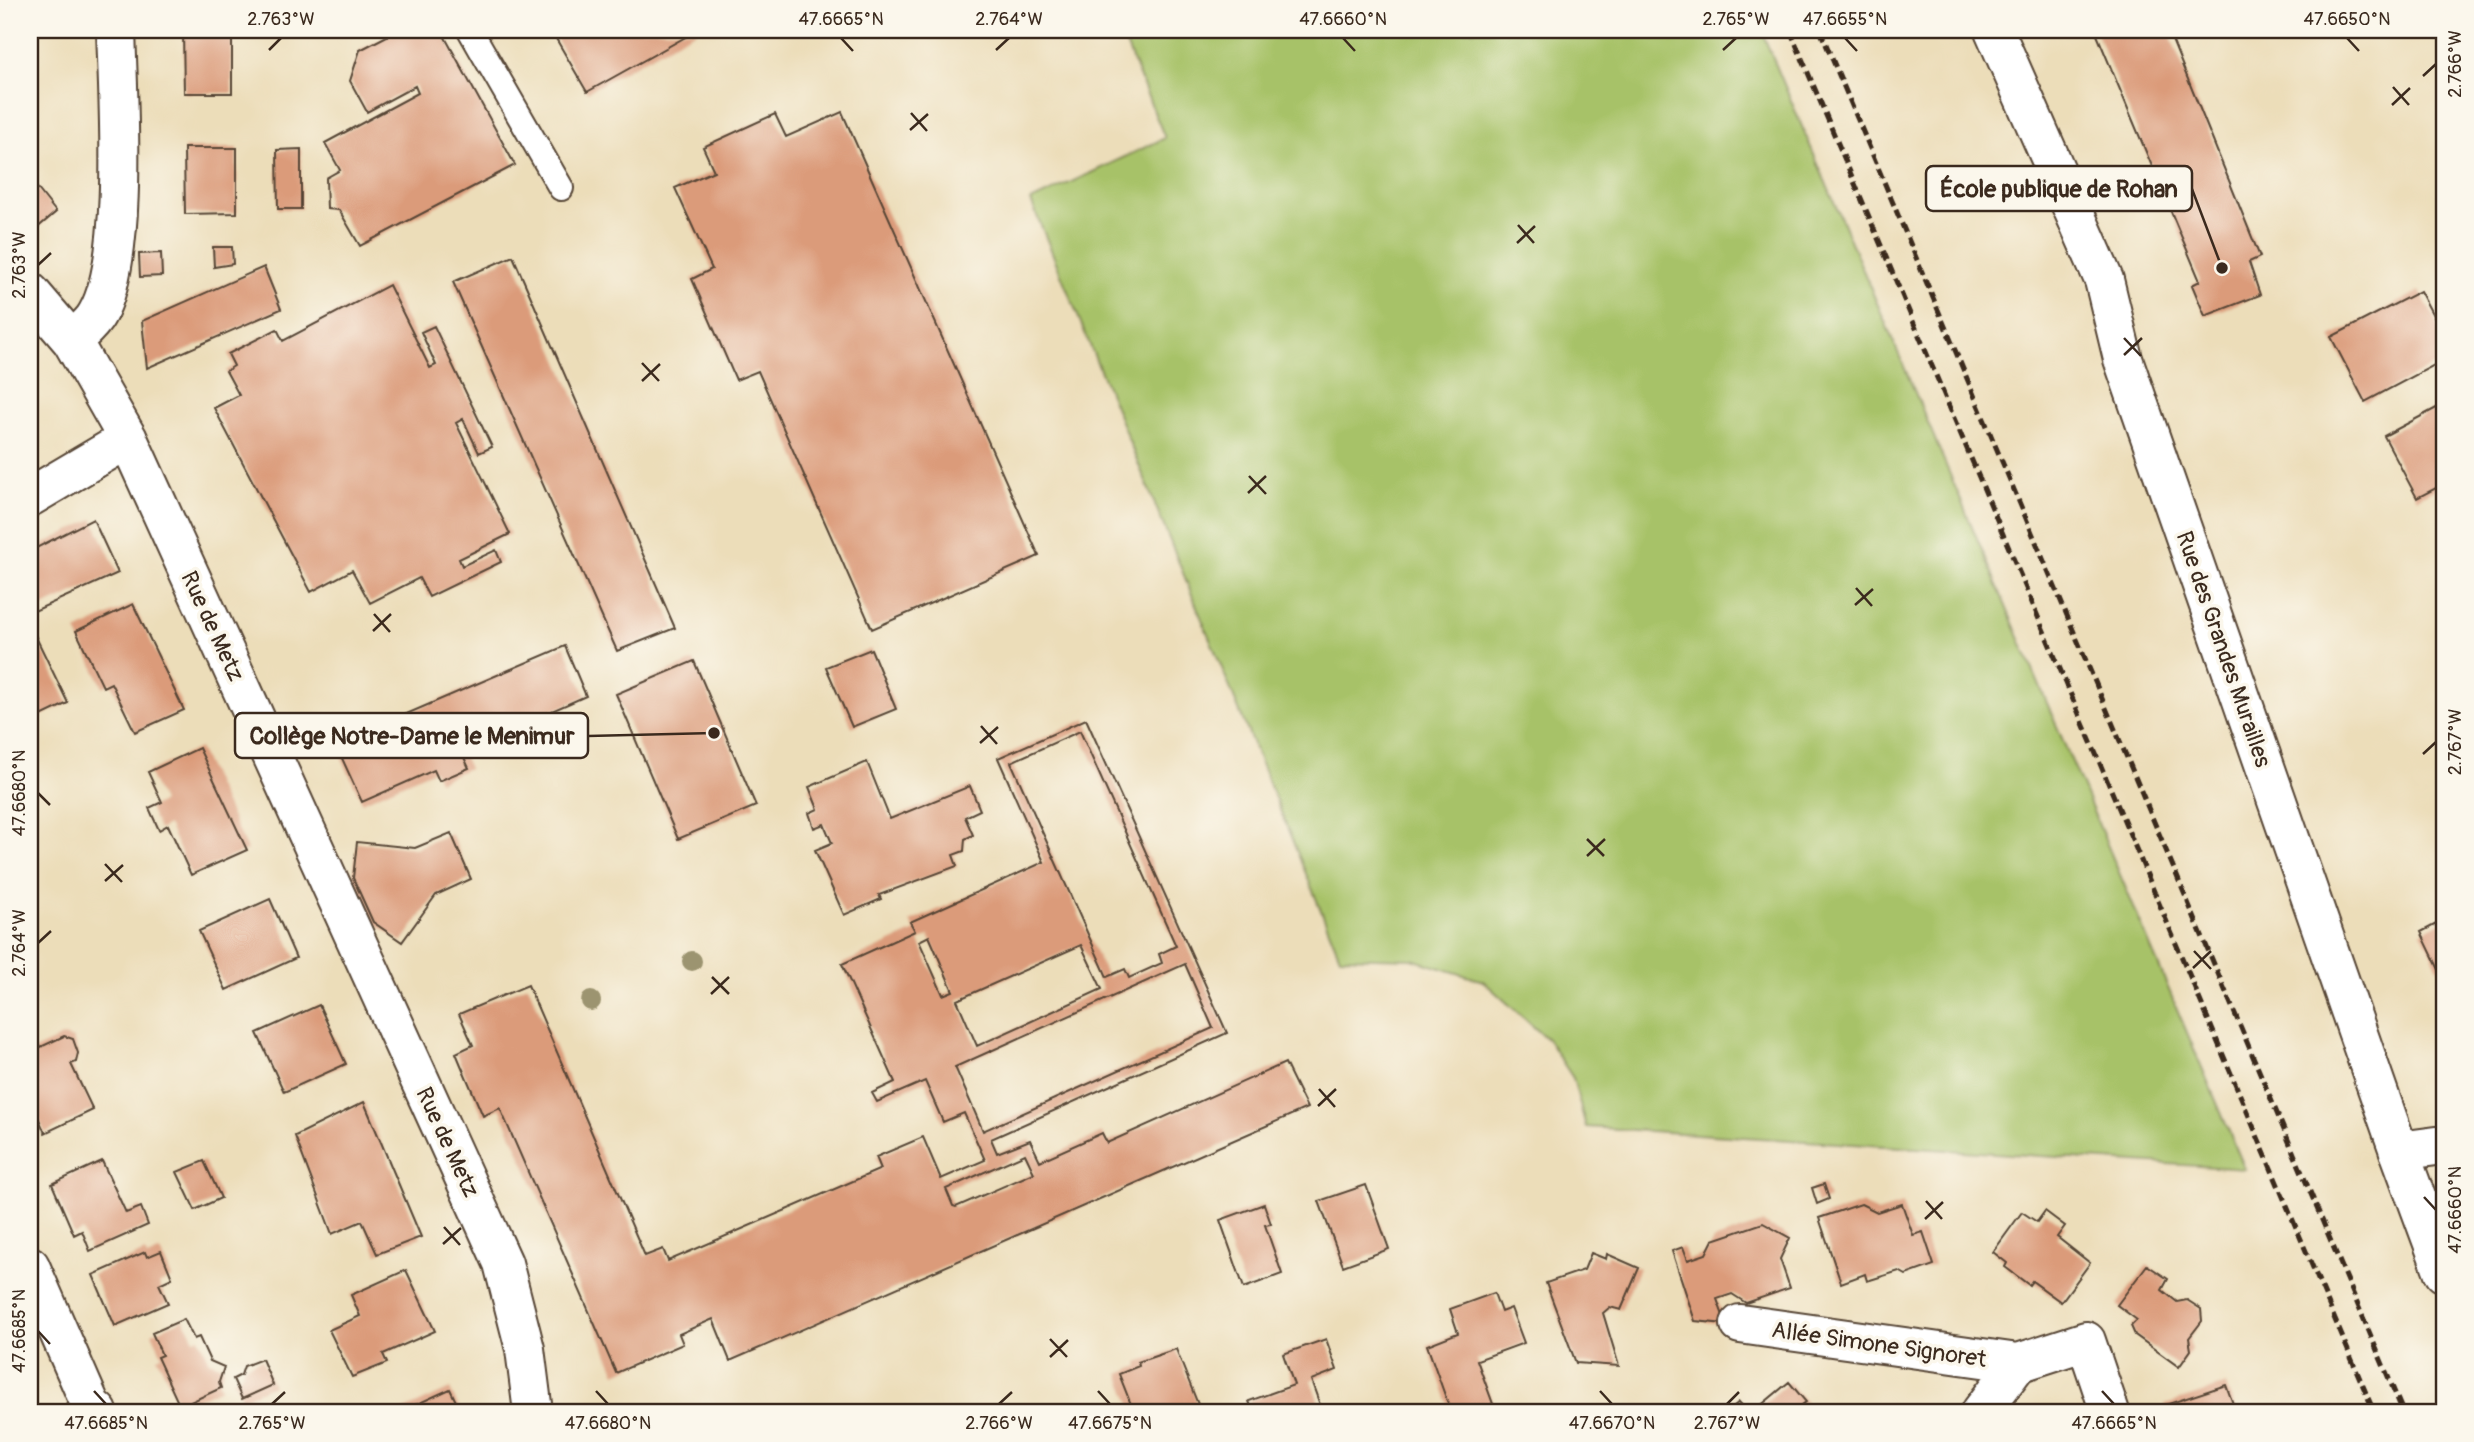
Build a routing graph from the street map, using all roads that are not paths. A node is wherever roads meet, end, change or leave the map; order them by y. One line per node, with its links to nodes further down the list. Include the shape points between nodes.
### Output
1 (116, 30): 6 (street, via 112,277 97,315)
2 (470, 30): 4 (lane)
3 (1994, 30): 10 (street, Rue des Grandes Murailles, via 2104,280 2127,370)
4 (561, 188)
5 (30, 292): 6 (street, Rue de Metz)
6 (72, 341): 7 (street, Rue de Metz)
7 (128, 439): 8 (street); 16 (street, Rue de Metz, via 503,1263 525,1349)
8 (30, 496)
9 (2444, 1145): 10 (street)
10 (2399, 1151): 12 (street, Rue des Grandes Murailles)
11 (30, 1266): 15 (street, via 91,1406)
12 (2444, 1273)
13 (1740, 1324): 14 (street, Allée Simone Signoret)
14 (2018, 1363): 17 (street); 18 (street, via 2086,1341)
15 (98, 1412)
16 (533, 1412)
17 (1982, 1412)
18 (2110, 1412)

